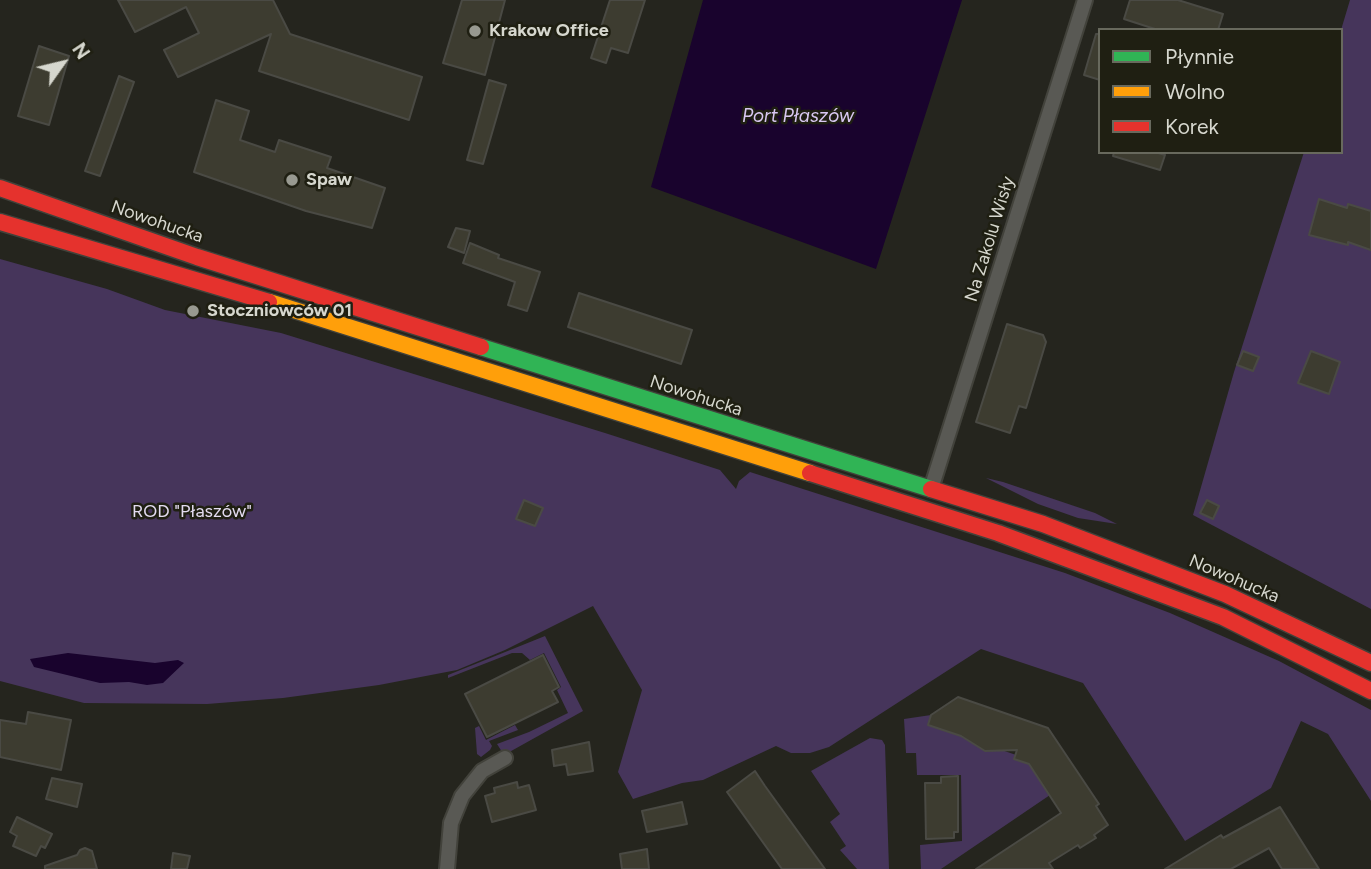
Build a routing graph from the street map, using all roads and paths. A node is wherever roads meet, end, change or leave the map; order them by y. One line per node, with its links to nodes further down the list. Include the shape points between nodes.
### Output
1 (1085, 0): 4 (street, Na Zakolu Wisły)
2 (0, 188): 4 (main road, Nowohucka, via 210,261)
3 (0, 222): 6 (main road, via 290,308 998,533 1223,617)
4 (931, 489): 5 (main road, Nowohucka, via 1043,524 1225,594)
5 (1371, 663)
6 (1371, 691)
7 (505, 758): 8 (street, via 482,771 462,796 451,823)
8 (447, 869)

